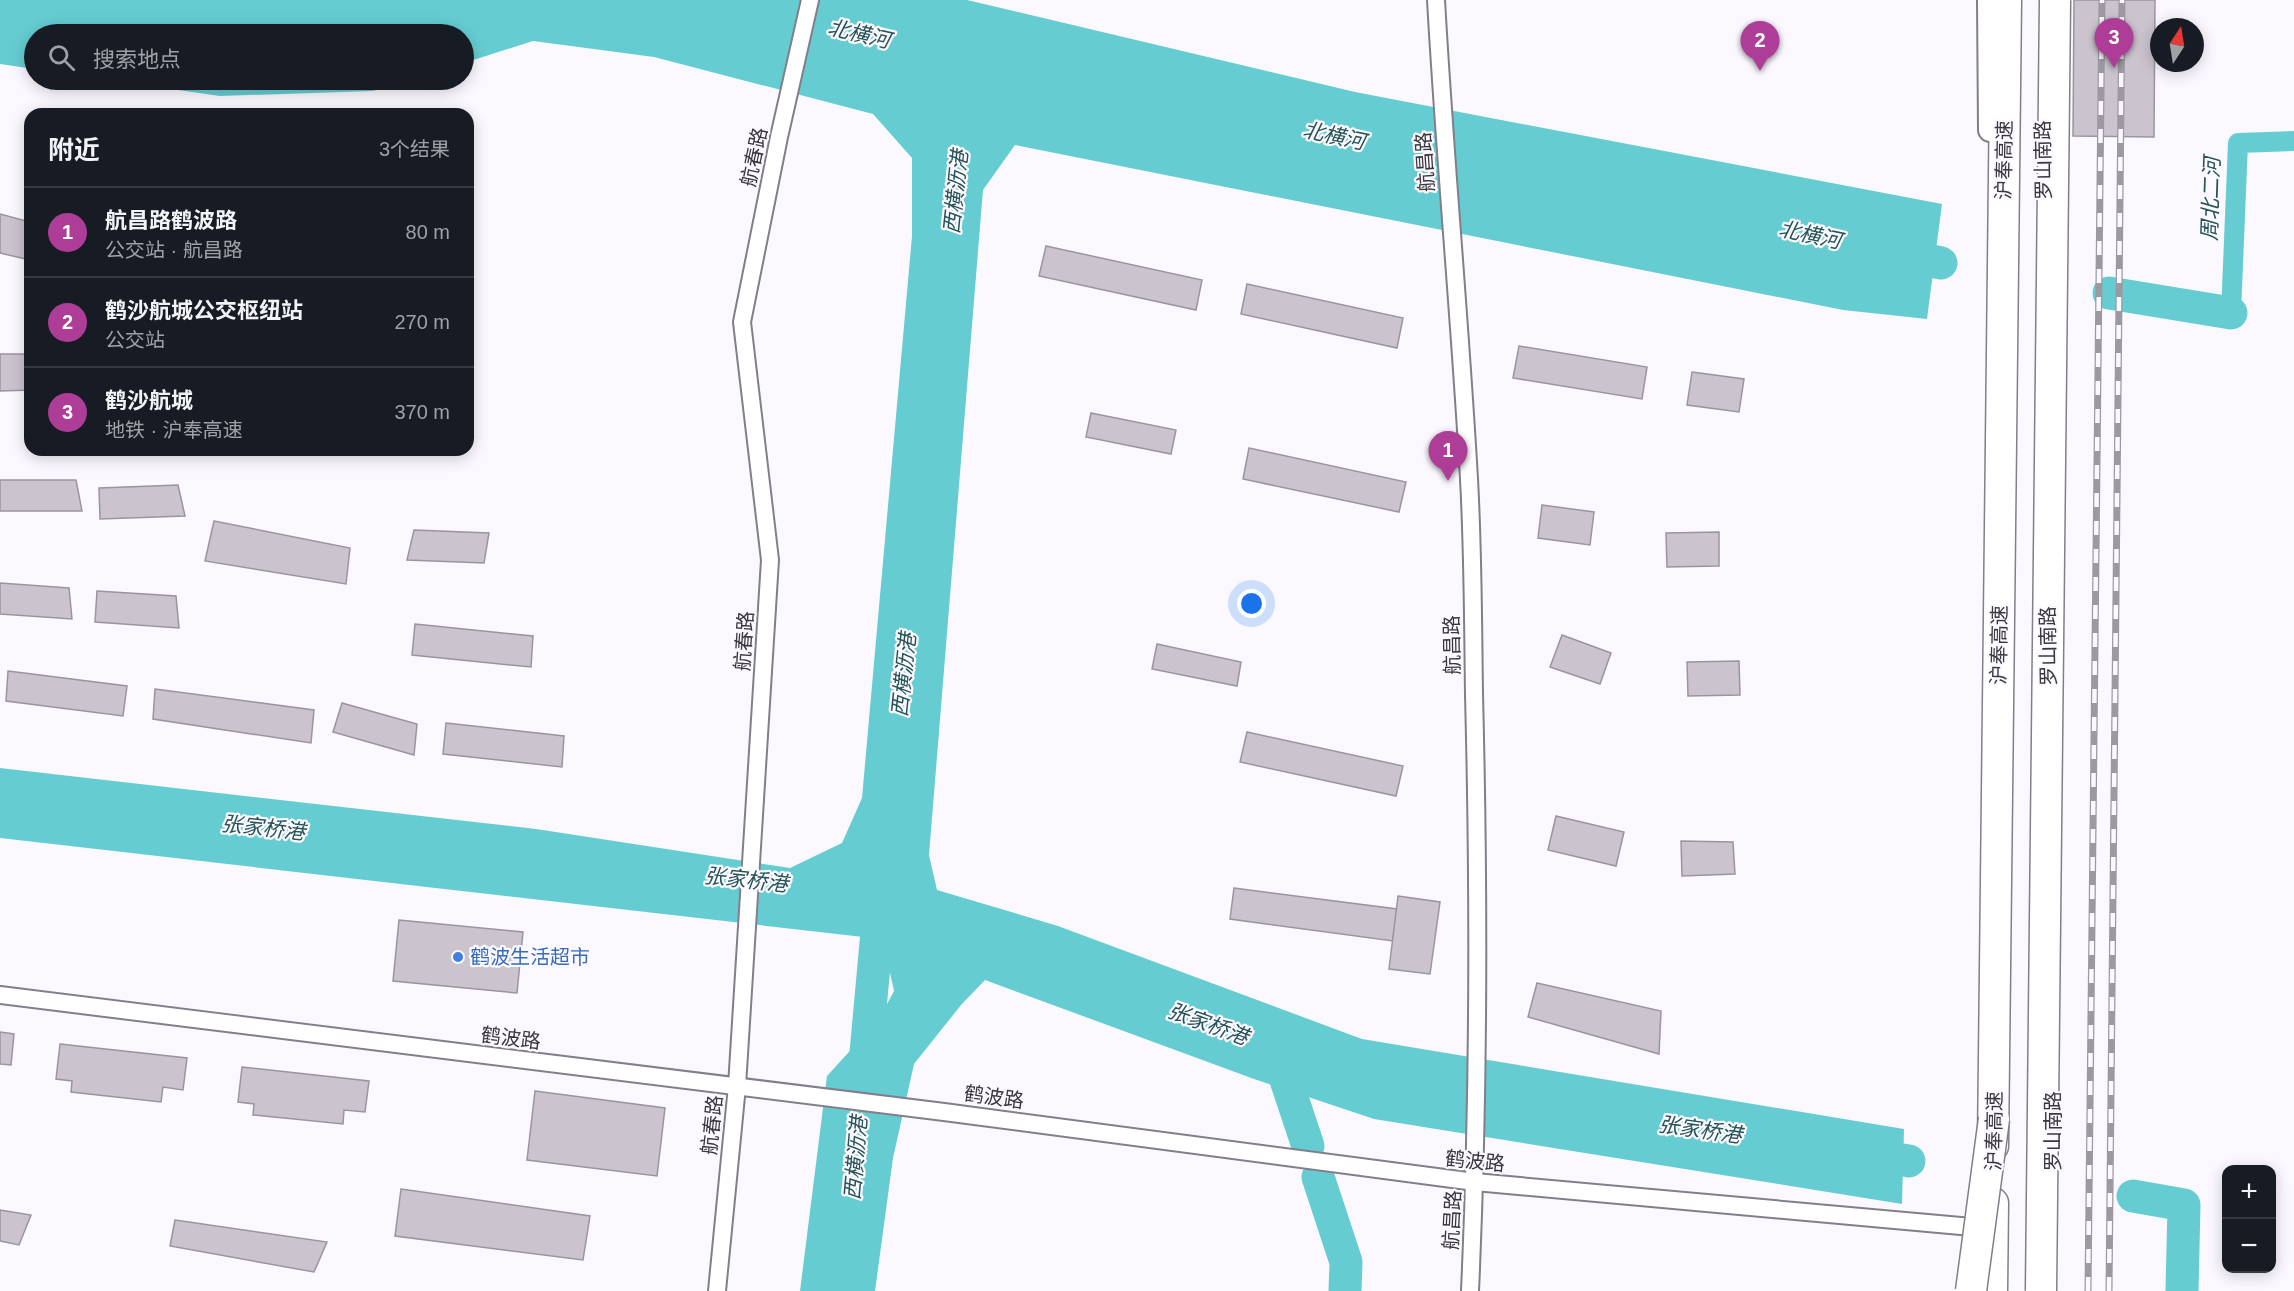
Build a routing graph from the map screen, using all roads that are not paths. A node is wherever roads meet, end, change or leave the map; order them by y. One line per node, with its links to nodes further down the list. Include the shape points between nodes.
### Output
1 (810, 0): 8 (street, 航春路, via 742,322 770,560)
2 (1436, 0): 11 (street, 航昌路, via 1469,482 1477,812)
3 (1989, 0): 12 (main road)
4 (2006, 0): 9 (highway, 沪奉高速)
5 (2041, 0): 19 (main road, 罗山南路)
6 (2055, 0): 10 (highway, bridge)
7 (0, 995): 8 (street, 鹤波路)
8 (737, 1086): 11 (street, 鹤波路); 13 (street, 航春路)
9 (1994, 1119): 15 (highway, bridge); 17 (highway, 沪奉高速, bridge)
10 (2042, 1119): 18 (highway, bridge); 20 (highway, bridge)
11 (1475, 1182): 12 (street, 鹤波路); 14 (street, 航昌路)
12 (1983, 1228): 16 (main road)
13 (717, 1291)
14 (1470, 1291)
15 (1971, 1291)
16 (1982, 1291)
17 (1992, 1291)
18 (2041, 1291)
19 (2052, 1291)
20 (2060, 1291)

